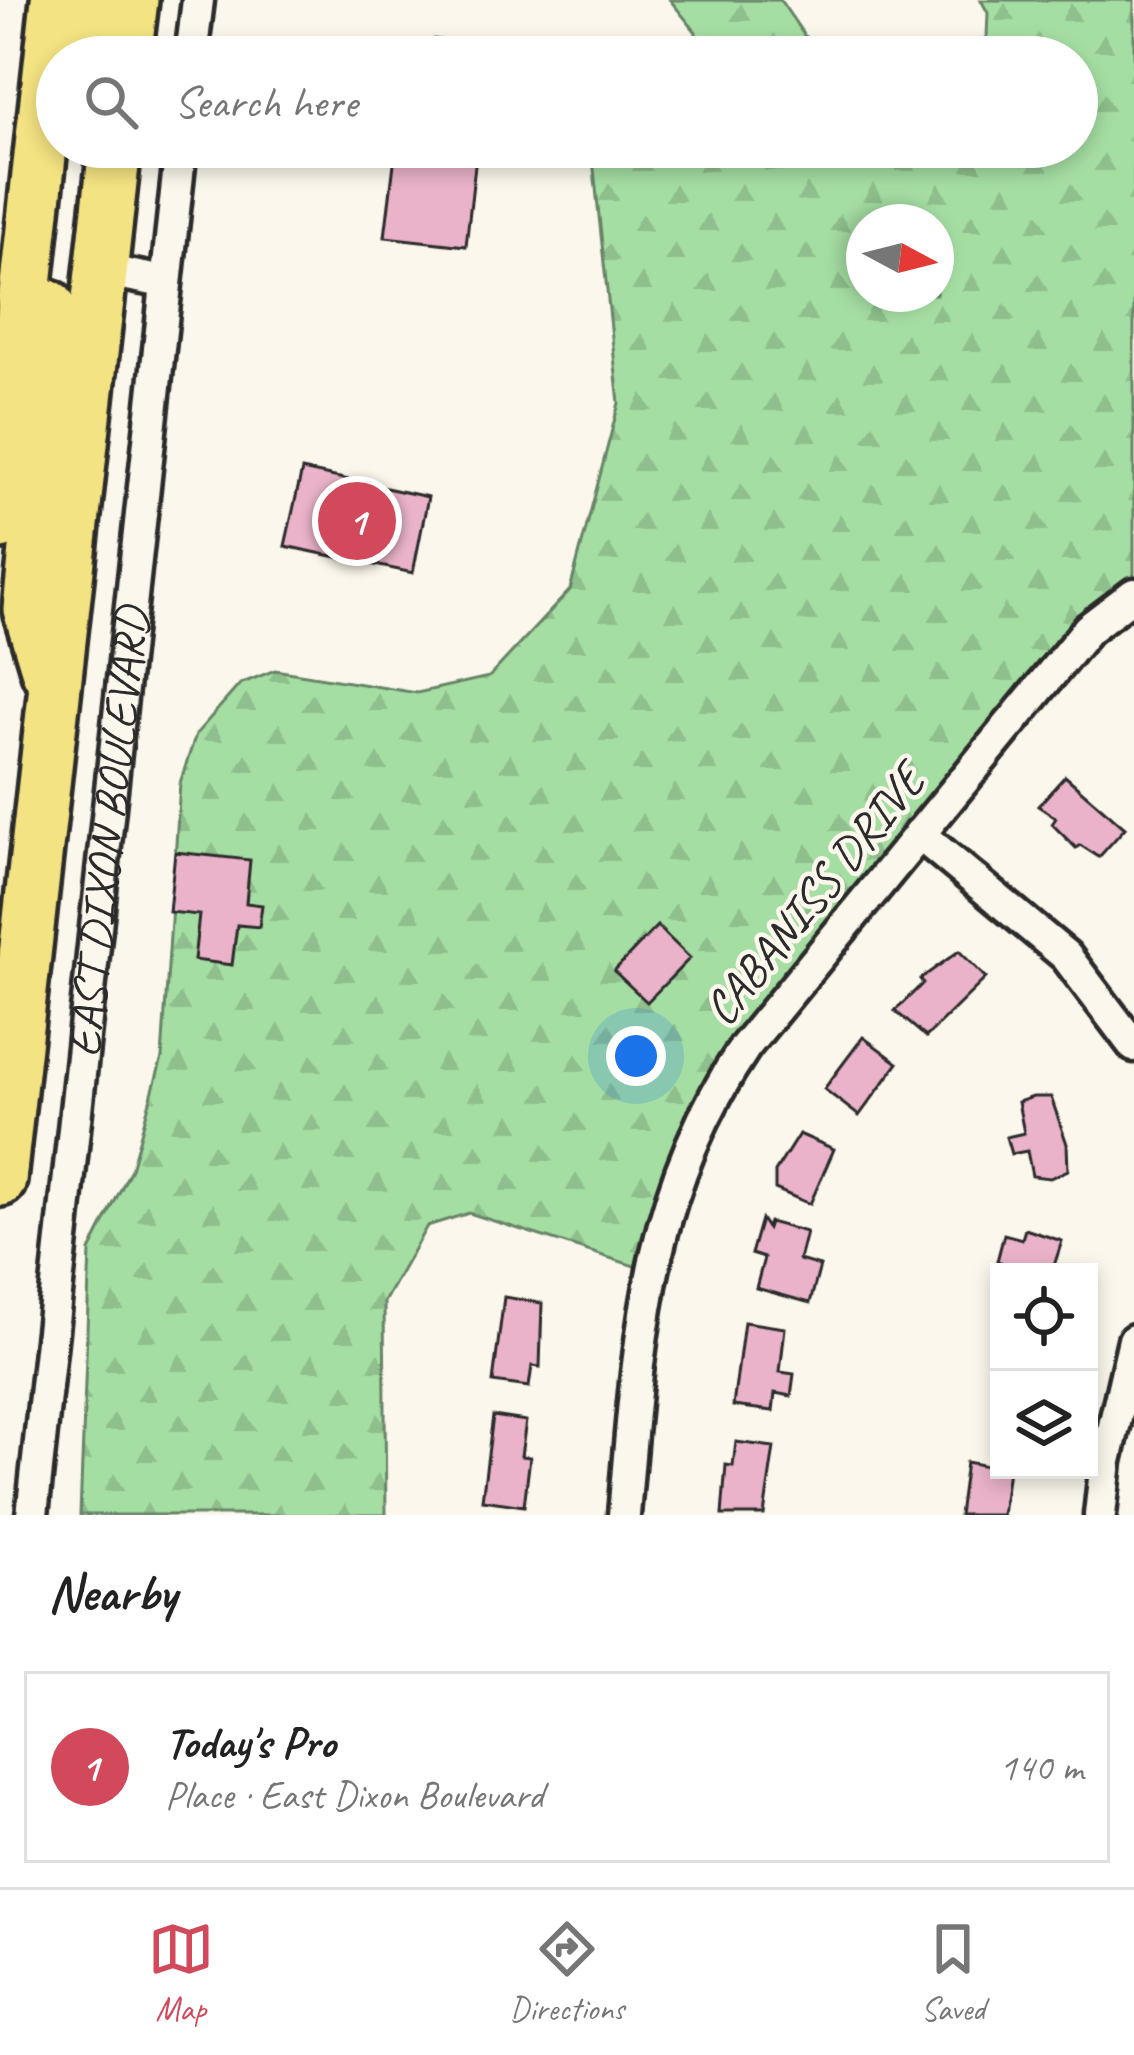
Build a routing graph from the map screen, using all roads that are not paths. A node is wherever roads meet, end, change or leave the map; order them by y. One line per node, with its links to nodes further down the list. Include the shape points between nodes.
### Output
1 (57, 0): 5 (highway)
2 (92, 0): 6 (highway)
3 (132, 0): 7 (highway)
4 (198, 0): 8 (street)
5 (52, 36)
6 (89, 36)
7 (128, 36)
8 (194, 36)
9 (36, 140): 15 (highway)
10 (78, 168): 13 (highway, via 72,250 80,265)
11 (114, 168): 13 (highway, EAST DIXON BOULEVARD)
12 (178, 168): 14 (street, EAST DIXON BOULEVARD)
13 (102, 270): 14 (street); 18 (highway, EAST DIXON BOULEVARD)
14 (164, 282): 23 (street, EAST DIXON BOULEVARD)
15 (12, 299): 16 (highway); 18 (highway, via 50,306 58,321 28,609)
16 (0, 523)
17 (1134, 594): 19 (street, CABANISS DRIVE, via 1088,629)
18 (55, 696): 21 (highway, EAST DIXON BOULEVARD)
19 (919, 834): 20 (street, via 1066,956); 24 (street, CABANISS DRIVE, via 745,1047 687,1147 643,1305)
20 (1134, 1046)
21 (0, 1180)
22 (1134, 1340): 25 (street)
23 (32, 1515)
24 (624, 1515)
25 (1100, 1515)

